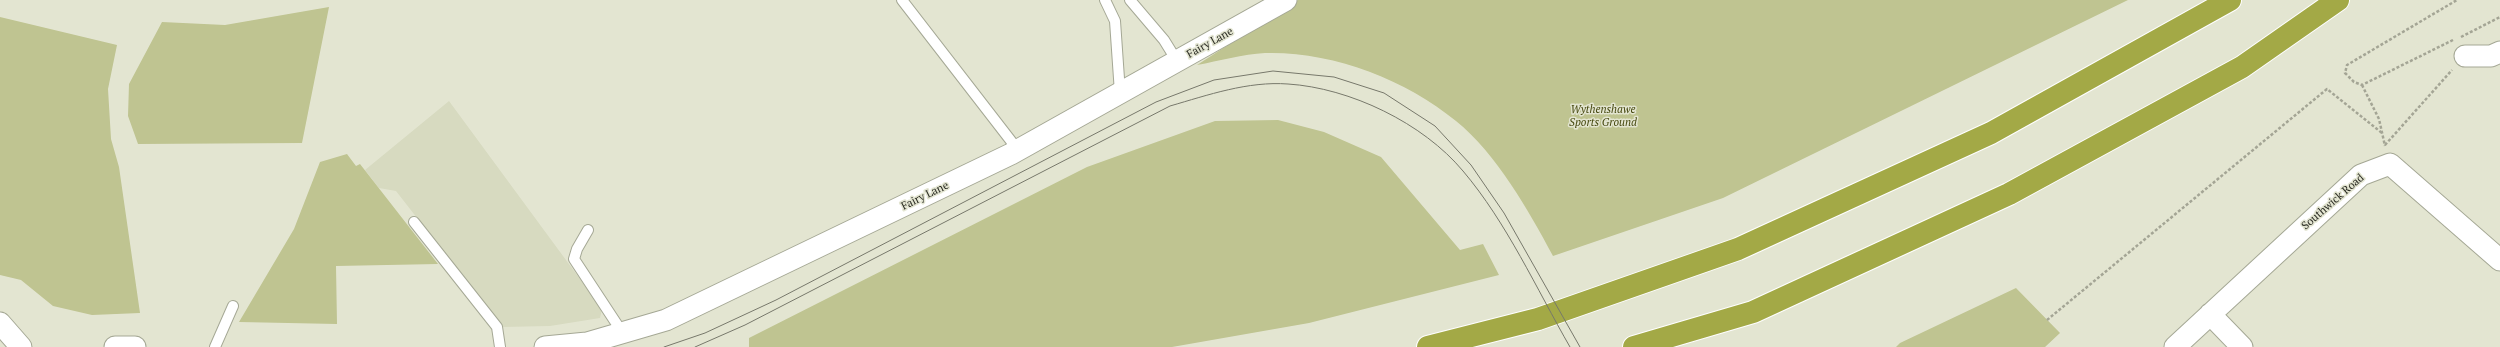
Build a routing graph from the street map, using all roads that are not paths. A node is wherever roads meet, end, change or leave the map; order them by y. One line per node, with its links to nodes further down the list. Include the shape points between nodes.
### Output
1 (902, 0): 11 (lane)
2 (1105, 0): 10 (lane, via 1115,21)
3 (1130, 0): 9 (lane, via 1164,40)
4 (1286, 0): 9 (street, Fairy Lane)
5 (2230, 0): 25 (highway, via 1991,133 1738,249 1538,319)
6 (2338, 0): 26 (highway, via 2242,67 2009,194 1753,312)
7 (2500, 52): 8 (street, via 2491,56)
8 (2465, 56)
9 (1177, 61): 10 (street, Fairy Lane)
10 (1120, 93): 11 (street, Fairy Lane)
11 (1018, 150): 18 (street, Fairy Lane, via 666,320)
12 (414, 222): 23 (lane, via 497,327)
13 (588, 230): 18 (lane, via 574,260)
14 (2500, 260): 16 (street, Southwick Road, via 2387,155 2361,175)
15 (233, 306): 22 (lane)
16 (2210, 314): 27 (street, Southwick Road); 28 (street)
17 (0, 323): 19 (street)
18 (622, 332): 24 (street, Fairy Lane, via 587,343)
19 (21, 347)
20 (114, 347): 21 (street)
21 (135, 347)
22 (215, 347)
23 (500, 347)
24 (545, 347)
25 (1428, 347)
26 (1634, 347)
27 (2175, 347)
28 (2242, 347)

